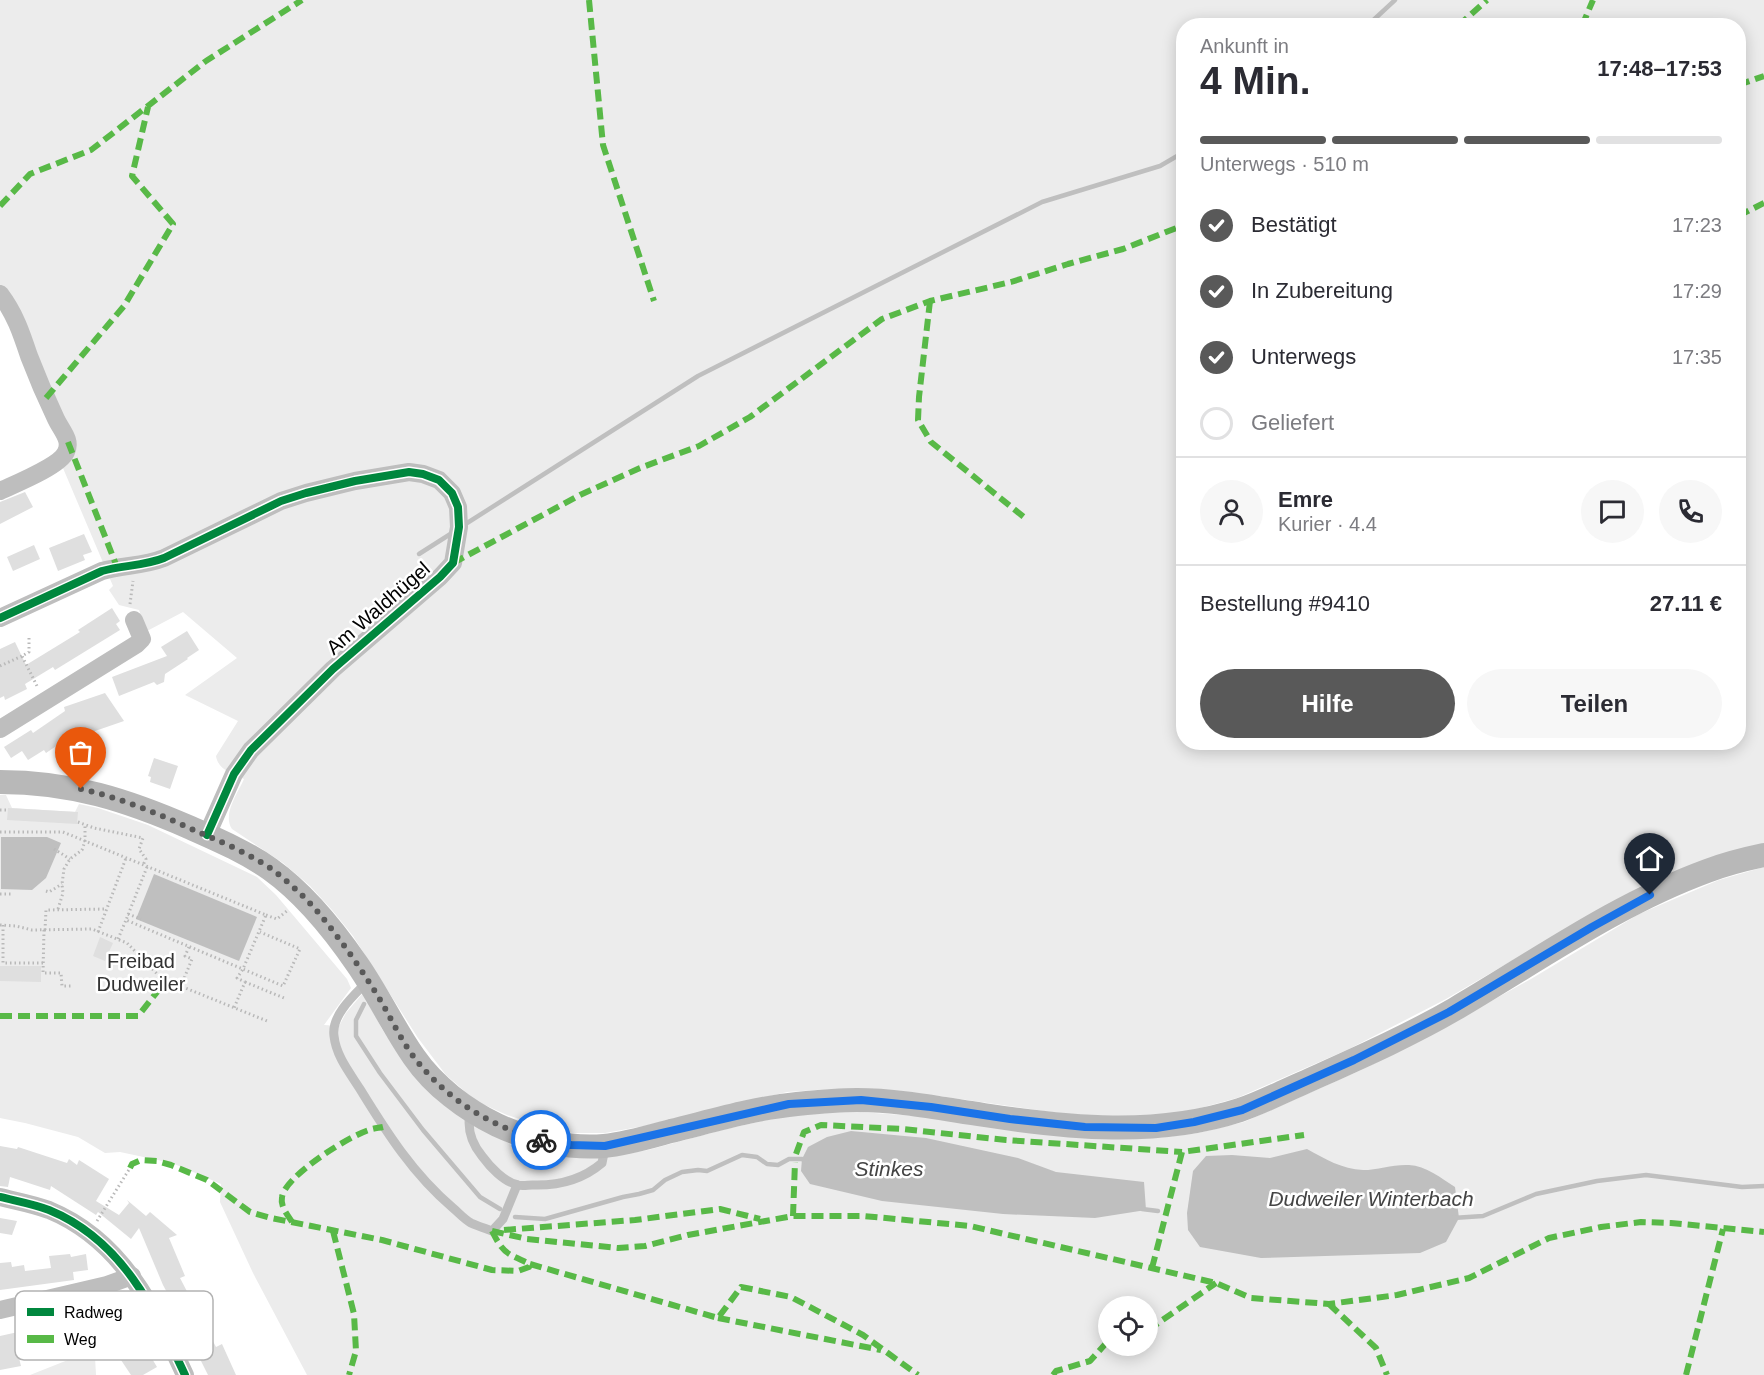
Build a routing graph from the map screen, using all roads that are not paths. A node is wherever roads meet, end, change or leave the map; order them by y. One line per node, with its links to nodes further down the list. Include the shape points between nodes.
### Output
1 (0, 294): 2 (street, via 19,324 46,398 68,442 68,450 60,461)
2 (0, 491)
3 (131, 616): 5 (street, via 142,639)
4 (0, 618): 7 (street, Am Waldhügel, via 102,571 164,558 281,501 306,493 409,472 439,480 458,507 453,563 333,669 251,750 234,774)
5 (0, 729)
6 (0, 782): 7 (main road, via 45,784 103,794)
7 (207, 835): 9 (main road, via 255,859 290,885 322,917)
8 (1764, 855): 11 (main road, via 1709,870 1650,895 1449,1012 1375,1050 1242,1110 1204,1120 1156,1128 1085,1127 873,1101 829,1101 789,1104)
9 (368, 981): 10 (main road, via 415,1059 438,1085); 12 (lane, via 338,1016 333,1035 339,1055 389,1137 440,1196 471,1223 492,1231 503,1219)
10 (471, 1110): 11 (main road, via 498,1125 540,1139); 12 (lane, via 468,1121 473,1144 491,1169)
11 (605, 1146): 12 (lane, via 602,1163 572,1181 547,1186)
12 (517, 1185)
13 (0, 1197): 14 (street, via 49,1210 90,1233)
14 (132, 1276): 15 (street); 16 (street)
15 (81, 1291)
16 (142, 1291)
17 (15, 1306): 18 (street)
18 (0, 1310)
19 (178, 1360): 20 (street)
20 (185, 1375)

